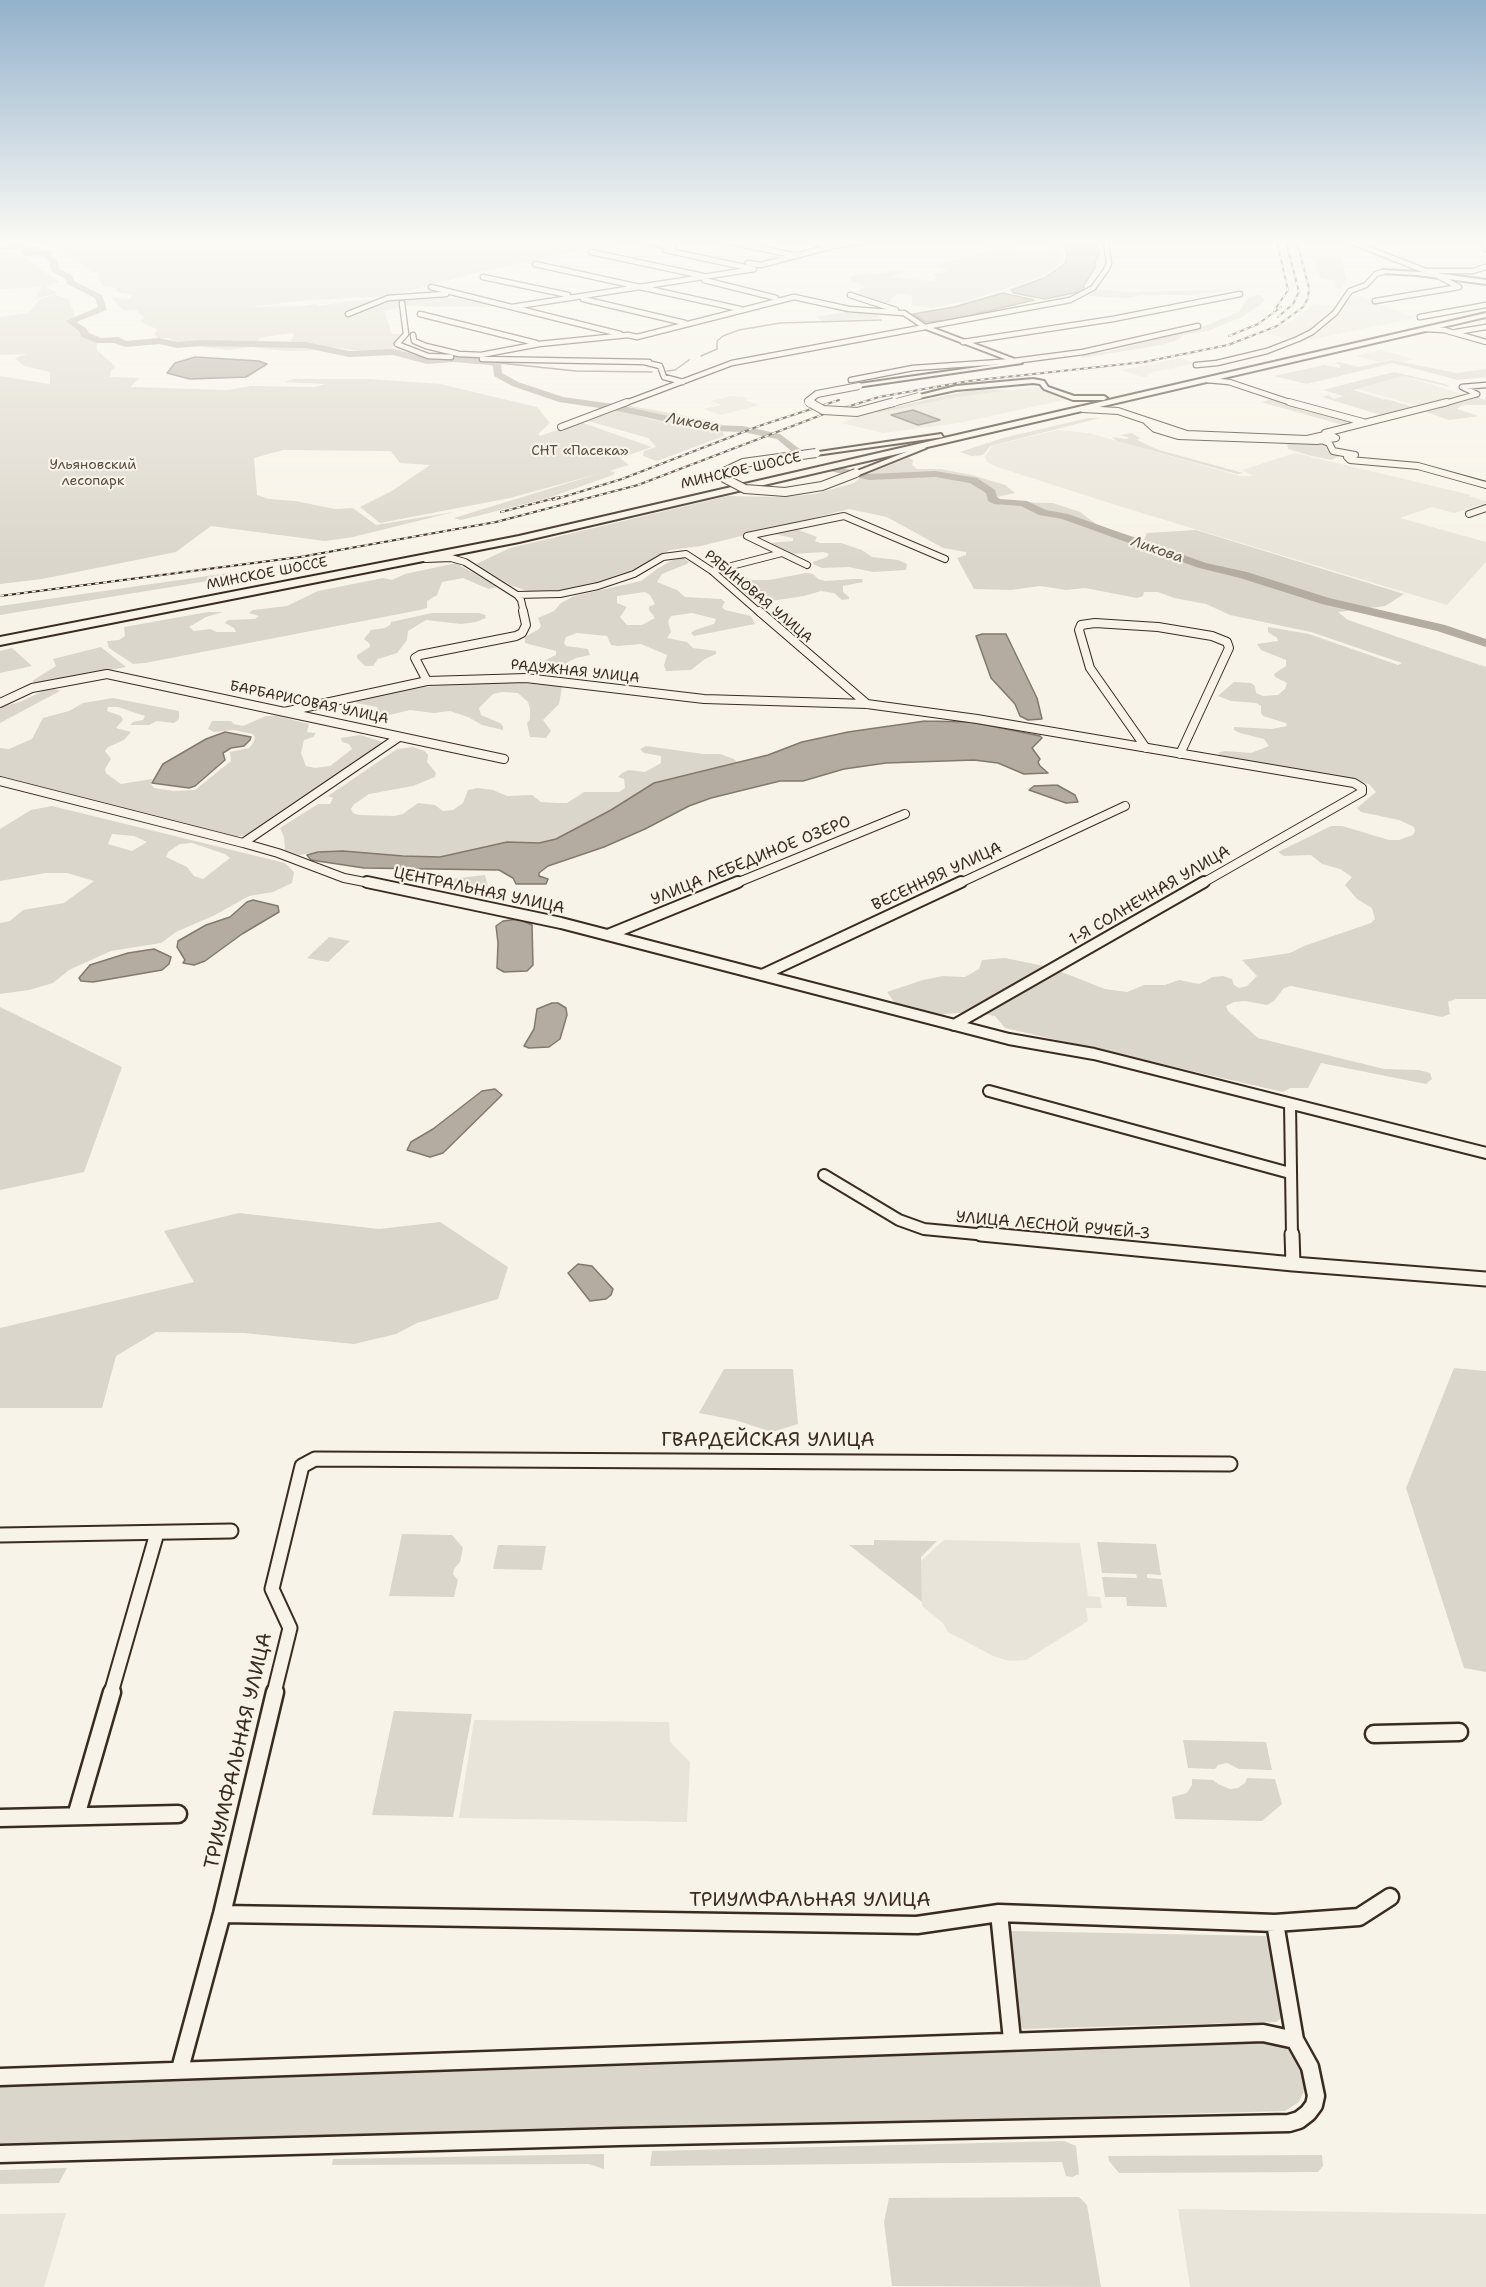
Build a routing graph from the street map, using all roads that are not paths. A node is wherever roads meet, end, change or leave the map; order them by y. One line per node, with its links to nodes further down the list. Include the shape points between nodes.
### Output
1 (409, 349): 11 (street, via 428,356)
2 (437, 349): 3 (street, via 481,355)
3 (514, 349)
4 (809, 349): 16 (street, via 732,363)
5 (981, 349): 12 (street)
6 (1099, 349): 12 (street)
7 (1273, 349): 13 (street)
8 (1318, 349): 18 (highway, МИНСКОЕ ШОССЕ)
9 (1347, 349): 14 (highway, МИНСКОЕ ШОССЕ)
10 (543, 357): 11 (street)
11 (649, 362): 16 (street, via 660,366 664,377)
12 (1017, 362): 15 (street, via 913,368); 18 (street, bridge, via 820,393 808,401 819,409 851,412 956,388 1039,381)
13 (1196, 365)
14 (1227, 379): 19 (highway, МИНСКОЕ ШОССЕ, via 1207,380); 24 (street, via 1273,398)
15 (851, 380)
16 (682, 382): 25 (street)
17 (1486, 385): 22 (street, via 1462,387 1477,394 1474,396)
18 (1072, 402): 27 (highway, МИНСКОЕ ШОССЕ)
19 (1114, 402): 20 (highway, МИНСКОЕ ШОССЕ); 21 (street, via 1113,407)
20 (1083, 409): 21 (street); 27 (highway, МИНСКОЕ ШОССЕ)
21 (1119, 411): 23 (street)
22 (1380, 421): 24 (street); 26 (street)
23 (1147, 422): 26 (street, via 1187,434 1307,439); 28 (street, via 1155,429 1178,436)
24 (1364, 422): 26 (street)
25 (561, 428)
26 (1329, 434): 28 (street, via 1336,438)
27 (944, 437): 27 (street, bridge, via 822,486 786,492 745,489 724,478 728,469 743,463); 29 (highway, МИНСКОЕ ШОССЕ)
28 (1322, 440): 30 (street, via 1333,451 1355,455 1347,457 1350,460 1418,466)
29 (815, 467): 33 (highway, МИНСКОЕ ШОССЕ); 41 (highway, МИНСКОЕ ШОССЕ, via 386,561)
30 (1486, 485)
31 (1486, 508): 32 (street)
32 (1469, 514)
33 (490, 545): 36 (highway, МИНСКОЕ ШОССЕ); 37 (street, via 468,554)
34 (782, 554): 35 (street, via 747,536 841,515); 38 (street); 39 (street)
35 (945, 559)
36 (412, 561): 37 (street, via 451,558); 42 (highway, МИНСКОЕ ШОССЕ)
37 (469, 563): 40 (street)
38 (807, 565)
39 (712, 572): 40 (street, РЯБИНОВАЯ УЛИЦА, via 690,556 676,554 598,586 560,594); 45 (street, РЯБИНОВАЯ УЛИЦА)
40 (517, 595): 43 (street, via 525,614 522,633 420,655 416,662)
41 (0, 634)
42 (0, 641)
43 (427, 681): 45 (street, РАДУЖНАЯ УЛИЦА, via 503,677 704,699); 46 (street, РАДУЖНАЯ УЛИЦА)
44 (0, 703): 46 (street, БАРБАРИСОВАЯ УЛИЦА, via 32,688 108,674)
45 (867, 704): 48 (street, РАДУЖНАЯ УЛИЦА)
46 (284, 712): 47 (street, БАРБАРИСОВАЯ УЛИЦА)
47 (399, 736): 50 (street, БАРБАРИСОВАЯ УЛИЦА); 55 (street)
48 (1146, 748): 49 (street, РАДУЖНАЯ УЛИЦА); 49 (street, via 1090,668 1081,625 1158,627 1227,642 1228,648)
49 (1180, 754): 52 (street, РАДУЖНАЯ УЛИЦА, via 1354,783)
50 (504, 759)
51 (0, 780): 55 (street, ЦЕНТРАЛЬНАЯ УЛИЦА)
52 (1362, 792): 58 (street, 1-Я СОЛНЕЧНАЯ УЛИЦА)
53 (1125, 806): 57 (street, ВЕСЕННЯЯ УЛИЦА)
54 (906, 814): 56 (street, УЛИЦА ЛЕБЕДИНОЕ ОЗЕРО)
55 (243, 843): 56 (street, ЦЕНТРАЛЬНАЯ УЛИЦА, via 344,878)
56 (608, 935): 57 (street, ЦЕНТРАЛЬНАЯ УЛИЦА)
57 (762, 975): 58 (street, ЦЕНТРАЛЬНАЯ УЛИЦА)
58 (954, 1025): 60 (street, ЦЕНТРАЛЬНАЯ УЛИЦА, via 1094,1054)
59 (989, 1091): 62 (street)
60 (1290, 1104): 61 (street, ЦЕНТРАЛЬНАЯ УЛИЦА); 62 (street)
61 (1486, 1153)
62 (1290, 1173): 64 (street)
63 (824, 1175): 64 (street, УЛИЦА ЛЕСНОЙ РУЧЕЙ-3, via 899,1220 924,1229)
64 (1293, 1264): 65 (street, УЛИЦА ЛЕСНОЙ РУЧЕЙ-3)
65 (1486, 1279)
66 (307, 1462): 67 (street, ГВАРДЕЙСКАЯ УЛИЦА, via 349,1459); 78 (street, ТРИУМФАЛЬНАЯ УЛИЦА, via 302,1466 273,1589 290,1628)
67 (1230, 1464)
68 (231, 1532): 69 (street)
69 (157, 1533): 70 (street); 74 (street)
70 (0, 1535)
71 (1459, 1732): 72 (street)
72 (1374, 1734)
73 (178, 1814): 74 (street)
74 (76, 1816): 75 (street)
75 (0, 1818)
76 (1390, 1897): 79 (street, ТРИУМФАЛЬНАЯ УЛИЦА, via 1359,1917)
77 (999, 1913): 78 (street, ТРИУМФАЛЬНАЯ УЛИЦА, via 916,1925); 79 (street, ТРИУМФАЛЬНАЯ УЛИЦА); 80 (street)
78 (222, 1914): 82 (street, ТРИУМФАЛЬНАЯ УЛИЦА)
79 (1275, 1923): 81 (street)
80 (1012, 2040): 81 (street, via 1263,2032); 82 (street)
81 (1295, 2040): 84 (street, via 1310,2067 1316,2096 1308,2113 1289,2123)
82 (180, 2069): 83 (street)
83 (0, 2077)
84 (0, 2154)

